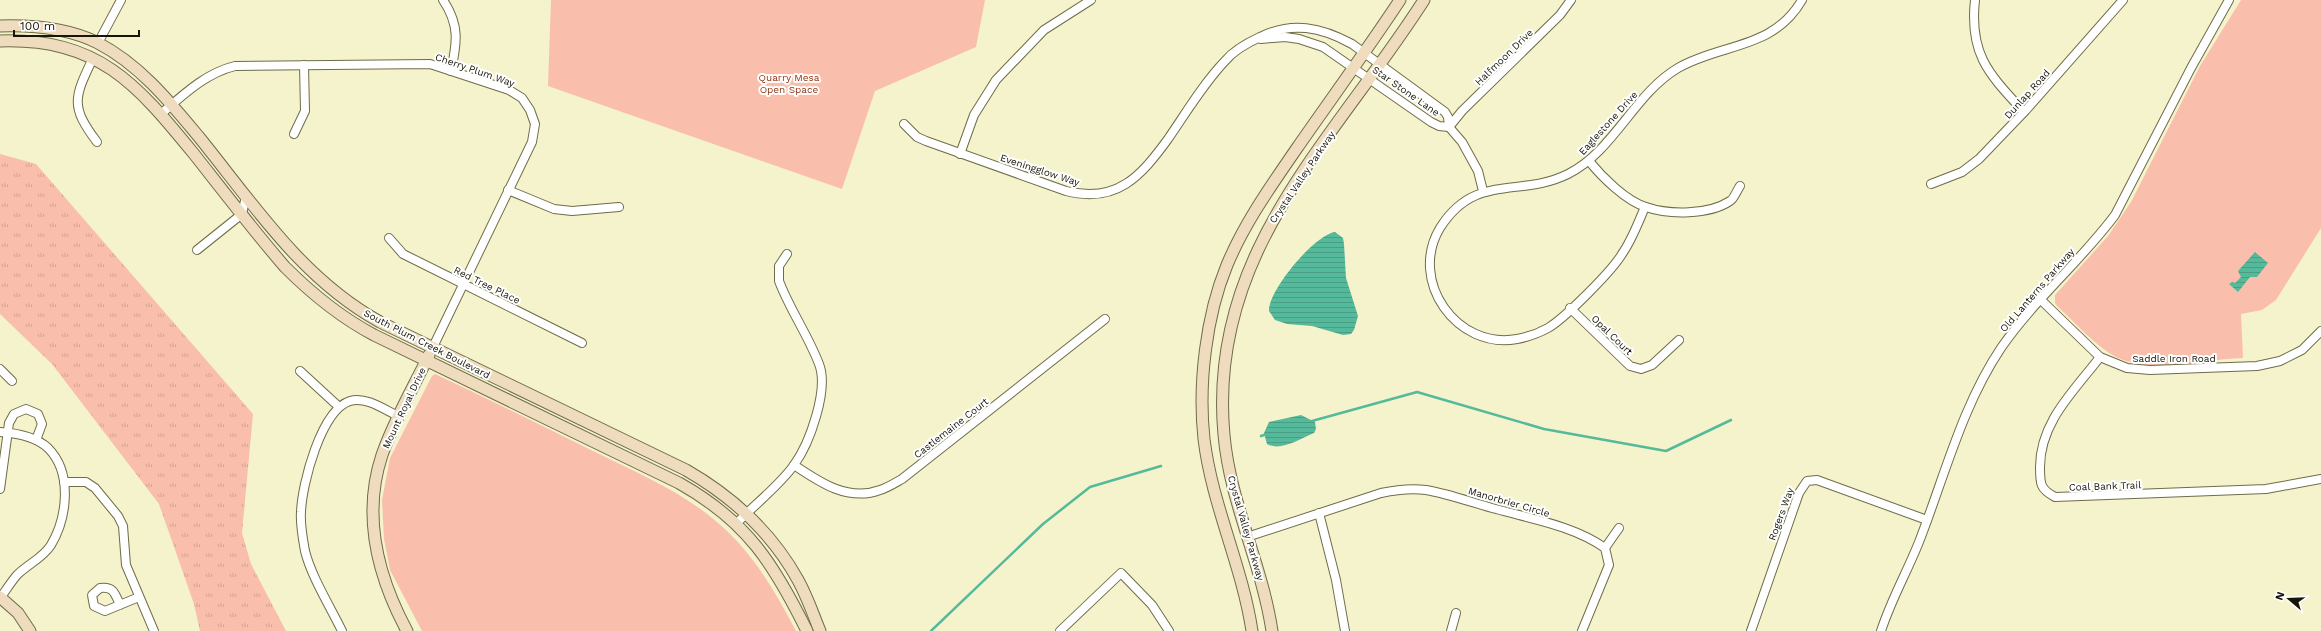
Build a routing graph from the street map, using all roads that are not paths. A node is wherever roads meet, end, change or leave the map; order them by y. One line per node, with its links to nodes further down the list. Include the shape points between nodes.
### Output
1 (121, 0): 14 (street)
2 (443, 0): 20 (street, via 454,22 457,42)
3 (1091, 0): 29 (street, via 1044,30 996,80 978,106)
4 (1400, 0): 15 (street, Crystal Valley Parkway)
5 (1424, 0): 17 (street, Crystal Valley Parkway)
6 (1571, 0): 26 (street, Halfmoon Drive, via 1560,15 1462,111)
7 (1802, 0): 30 (street, Eaglestone Drive, via 1772,33 1678,68 1657,84)
8 (1975, 0): 23 (street, via 1972,23 1977,46 1990,74)
9 (2123, 0): 23 (street, Dunlap Road)
10 (2229, 0): 43 (street, Old Lanterns Parkway, via 2115,215)
11 (0, 26): 14 (street, South Plum Creek Boulevard, via 53,29)
12 (1255, 40): 15 (street, Eveningglow Way, via 1278,29 1308,28 1335,35); 19 (street, Eveningglow Way, via 1285,37 1313,43); 29 (street, Eveningglow Way, via 1226,60 1146,168 1132,181 1116,190 1097,194 1076,193)
13 (0, 41): 16 (street, South Plum Creek Boulevard, via 50,43)
14 (98, 43): 22 (street, South Plum Creek Boulevard, via 137,69)
15 (1364, 52): 17 (street, Eveningglow Way); 19 (street, Crystal Valley Parkway)
16 (93, 58): 24 (street, South Plum Creek Boulevard, via 121,75); 28 (street, via 77,102 86,126)
17 (1380, 64): 21 (street, Crystal Valley Parkway); 26 (street, Star Stone Lane, via 1436,104 1448,118)
18 (304, 65): 20 (street, Cherry Plum Way, via 430,64); 22 (street, Cherry Plum Way, via 235,66 220,69 207,76); 27 (street, via 305,110)
19 (1354, 67): 21 (street, Star Stone Lane); 82 (street, Crystal Valley Parkway, via 1254,212 1228,264 1214,306 1204,379 1204,438 1212,486 1245,596)
20 (452, 71): 33 (street, Cherry Plum Way, via 509,90 522,98 530,110 535,124 532,142)
21 (1370, 79): 26 (street, Star Stone Lane, via 1431,122); 68 (street, Crystal Valley Parkway, via 1291,190 1265,232 1246,274 1233,318 1223,381 1223,430 1231,482)
22 (172, 104): 24 (street, Cherry Plum Way); 35 (street, South Plum Creek Boulevard)
23 (2024, 112): 31 (street, Dunlap Road, via 1979,159 1962,172)
24 (161, 114): 38 (street, South Plum Creek Boulevard)
25 (904, 124): 29 (street, Eveningglow Way, via 917,137)
26 (1449, 127): 34 (street, Star Stone Lane, via 1470,155 1478,171)
27 (294, 134)
28 (97, 142)
29 (960, 154)
30 (1589, 161): 34 (street, Eaglestone Drive, via 1568,174 1549,181); 37 (street, via 1606,182)
31 (1931, 184)
32 (1740, 186): 37 (street, via 1732,201 1693,213)
33 (508, 190): 36 (street, via 554,209 572,212); 42 (street, Cherry Plum Way)
34 (1483, 191): 44 (street, Eaglestone Drive, via 1462,202 1446,218 1436,235 1430,254 1430,274 1434,292 1442,307 1467,330 1485,338 1502,340 1518,339 1549,327)
35 (246, 196): 38 (street); 49 (street, South Plum Creek Boulevard, via 296,257 328,287 365,313)
36 (619, 207)
37 (1645, 207): 44 (street, Eaglestone Drive, via 1622,255)
38 (242, 214): 40 (street); 51 (street, South Plum Creek Boulevard, via 285,267 330,308 357,326)
39 (388, 238): 42 (street, Red Tree Place, via 403,254)
40 (197, 250)
41 (787, 254): 59 (street, via 779,266 779,281 820,365 822,386 820,404)
42 (462, 284): 48 (street, Red Tree Place); 49 (street, Cherry Plum Way)
43 (2041, 300): 50 (street, Saddle Iron Road); 65 (street, Old Lanterns Parkway, via 2001,348 1983,380)
44 (1570, 308): 47 (street, Opal Court, via 1630,366 1641,369 1652,365)
45 (1105, 319): 59 (street, Castlemaine Court, via 902,479 879,491 840,491 823,485)
46 (2321, 331): 50 (street, Saddle Iron Road, via 2302,350 2280,361 2257,366 2150,370 2127,368)
47 (1679, 340)
48 (582, 343)
49 (433, 347): 51 (street, Mount Royal Drive); 63 (street, South Plum Creek Boulevard, via 686,470)
50 (2100, 357): 60 (street, Coal Bank Trail, via 2055,415 2043,438 2040,480 2044,491 2055,497 2266,489)
51 (426, 360): 56 (street, Mount Royal Drive); 66 (street, South Plum Creek Boulevard, via 679,483 704,498)
52 (0, 369): 54 (street)
53 (300, 371): 55 (street)
54 (12, 381)
55 (338, 406): 56 (street, via 351,400 366,401); 76 (street, via 314,452 306,474 300,514 306,553)
56 (398, 416): 77 (street, Mount Royal Drive, via 378,470 373,518 383,580)
57 (4, 432): 58 (street); 58 (street, via 14,414 26,409 32,410 38,414 42,424); 62 (street)
58 (36, 440): 61 (street, via 48,448 56,460)
59 (794, 465): 63 (street)
60 (2321, 479)
61 (64, 482): 70 (street, via 61,523 50,546 18,575); 71 (street, via 86,482 95,488 118,516 123,526 126,565)
62 (0, 489)
63 (747, 513): 66 (street); 79 (street, South Plum Creek Boulevard, via 789,564)
64 (1319, 513): 68 (street, Manorbrier Circle); 69 (street, Manorbrier Circle, via 1398,489 1425,490 1566,529 1593,539); 84 (street, via 1336,580)
65 (1927, 520): 87 (street, Rogers Way, via 1817,480 1807,481 1799,493); 88 (street, Old Lanterns Parkway)
66 (737, 524): 78 (street, South Plum Creek Boulevard, via 776,572)
67 (1619, 528): 69 (street)
68 (1247, 537): 83 (street, Crystal Valley Parkway, via 1264,591)
69 (1605, 548): 86 (street, via 1609,565)
70 (1, 597): 74 (street, via 18,613)
71 (139, 597): 72 (street); 75 (street)
72 (120, 605)
73 (1456, 613): 85 (street)
74 (30, 631)
75 (154, 631)
76 (342, 631)
77 (407, 631)
78 (807, 631)
79 (820, 631)
80 (1060, 631): 81 (street, via 1121,573 1152,605)
81 (1169, 631)
82 (1252, 631)
83 (1272, 631)
84 (1345, 631)
85 (1451, 631)
86 (1582, 631)
87 (1751, 631)
88 (1881, 631)

